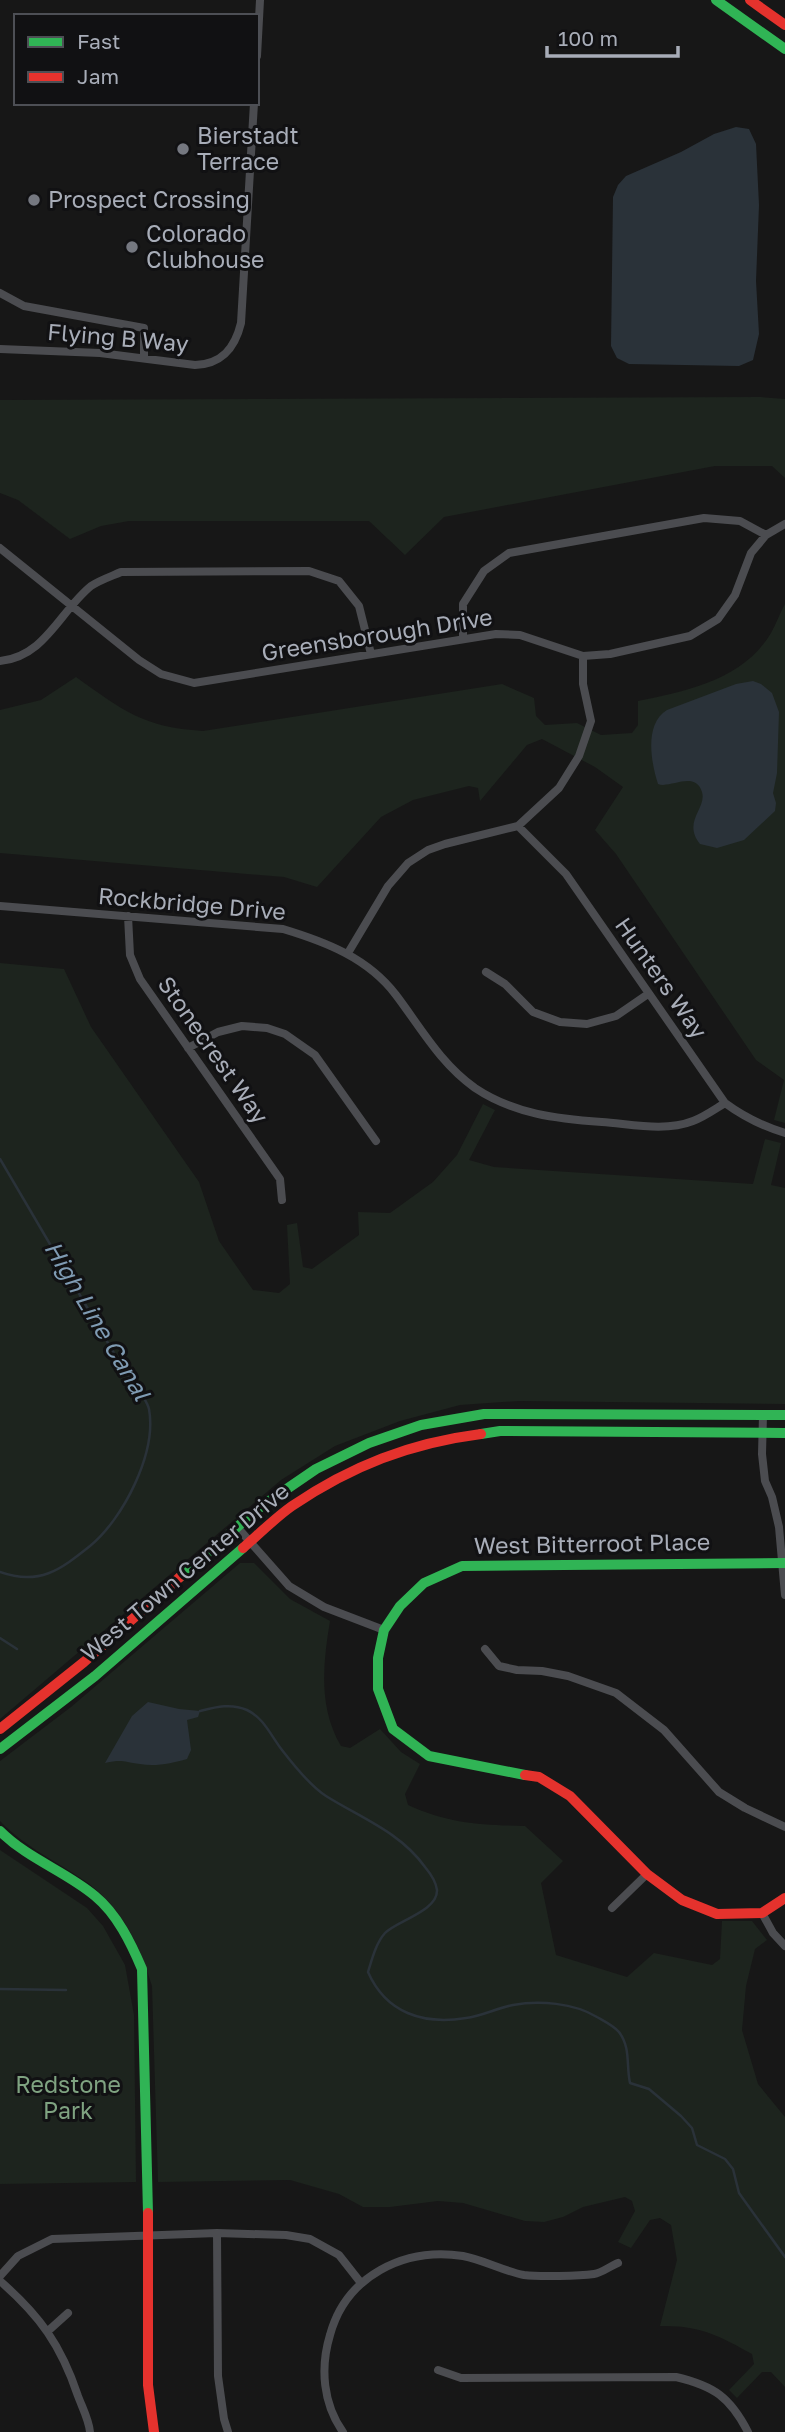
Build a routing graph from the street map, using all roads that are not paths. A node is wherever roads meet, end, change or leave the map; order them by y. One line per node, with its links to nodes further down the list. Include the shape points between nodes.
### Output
1 (260, 0): 4 (street)
2 (716, 0): 6 (street)
3 (750, 0): 5 (street)
4 (259, 19)
5 (785, 25)
6 (782, 45)
7 (254, 105): 10 (street, Flying B Way, via 238,338 226,355 206,365)
8 (0, 293): 10 (street, via 24,306 145,328)
9 (0, 349): 10 (street, Flying B Way)
10 (144, 357)
11 (785, 524): 12 (street, Greensborough Drive)
12 (766, 535): 15 (street, via 740,522 704,518 509,553 484,570 463,604); 17 (street, Greensborough Drive, via 751,553 735,595 718,618 690,636)
13 (0, 548): 14 (street, Greensborough Drive)
14 (71, 606): 16 (street, Greensborough Drive, via 161,674 194,682); 16 (street, via 93,585 121,572 309,570 340,581 359,606); 18 (street, via 42,643)
15 (463, 638): 16 (street, Greensborough Drive); 17 (street, Greensborough Drive, via 520,635)
16 (372, 654)
17 (583, 656): 19 (street, via 591,721 583,747 559,788)
18 (0, 661)
19 (518, 826): 22 (street, via 445,844 408,863 388,886); 24 (street, Hunters Way, via 566,874)
20 (0, 906): 21 (street, Rockbridge Drive)
21 (128, 916): 22 (street, Rockbridge Drive, via 283,929); 25 (street, Stonecrest Way, via 130,956 140,979)
22 (348, 953): 26 (street, Rockbridge Drive, via 395,993 444,1062 476,1088 509,1106 563,1119 655,1126 693,1121)
23 (486, 972): 24 (street, via 533,1012 560,1022 587,1024 616,1016)
24 (648, 994): 26 (street, Hunters Way)
25 (188, 1048): 28 (street, via 242,1026 285,1034 315,1055); 29 (street, Stonecrest Way, via 280,1179)
26 (725, 1103): 27 (street, Hunters Way, via 763,1127)
27 (785, 1133)
28 (376, 1141)
29 (282, 1200)
30 (763, 1415): 31 (street, West Town Center Drive); 32 (street); 34 (street, West Town Center Drive, via 500,1413 438,1421 388,1435 333,1459 278,1493)
31 (785, 1415)
32 (763, 1432): 33 (street, West Town Center Drive); 35 (street, West Town Center Drive, via 500,1431 440,1438 342,1475 290,1507); 36 (street, via 765,1481)
33 (785, 1433)
34 (237, 1527): 35 (street); 40 (street, West Town Center Drive)
35 (248, 1541): 38 (street, via 289,1586 324,1607); 41 (street, West Town Center Drive, via 95,1676)
36 (784, 1563): 37 (street); 38 (street, West Bitterroot Place, via 462,1566 424,1583)
37 (785, 1595)
38 (384, 1630): 44 (street, via 378,1689 393,1729 429,1756 539,1777 570,1796)
39 (485, 1649): 42 (street, via 499,1666 568,1676 616,1693 664,1730 719,1792)
40 (0, 1729)
41 (0, 1749)
42 (785, 1827)
43 (0, 1831): 50 (street, via 15,1846 95,1896 116,1920 142,1969)
44 (647, 1874): 46 (street); 47 (street, via 682,1900 717,1914)
45 (785, 1898): 47 (street)
46 (612, 1908)
47 (762, 1913): 48 (street)
48 (785, 1947)
49 (217, 2233): 50 (street); 53 (street, via 310,2239 339,2255); 59 (street, via 218,2376)
50 (149, 2234): 52 (street, via 52,2239 18,2256); 58 (street, via 148,2385)
51 (618, 2263): 53 (street, via 595,2274 524,2275 464,2257 429,2253 389,2264)
52 (0, 2278): 55 (street)
53 (361, 2283): 60 (street, via 342,2307 326,2350 327,2399)
54 (68, 2313): 55 (street)
55 (48, 2331): 57 (street, via 69,2370)
56 (438, 2370): 61 (street, via 461,2378 676,2377 716,2391 730,2402)
57 (90, 2432)
58 (154, 2432)
59 (228, 2432)
60 (343, 2432)
61 (748, 2432)

